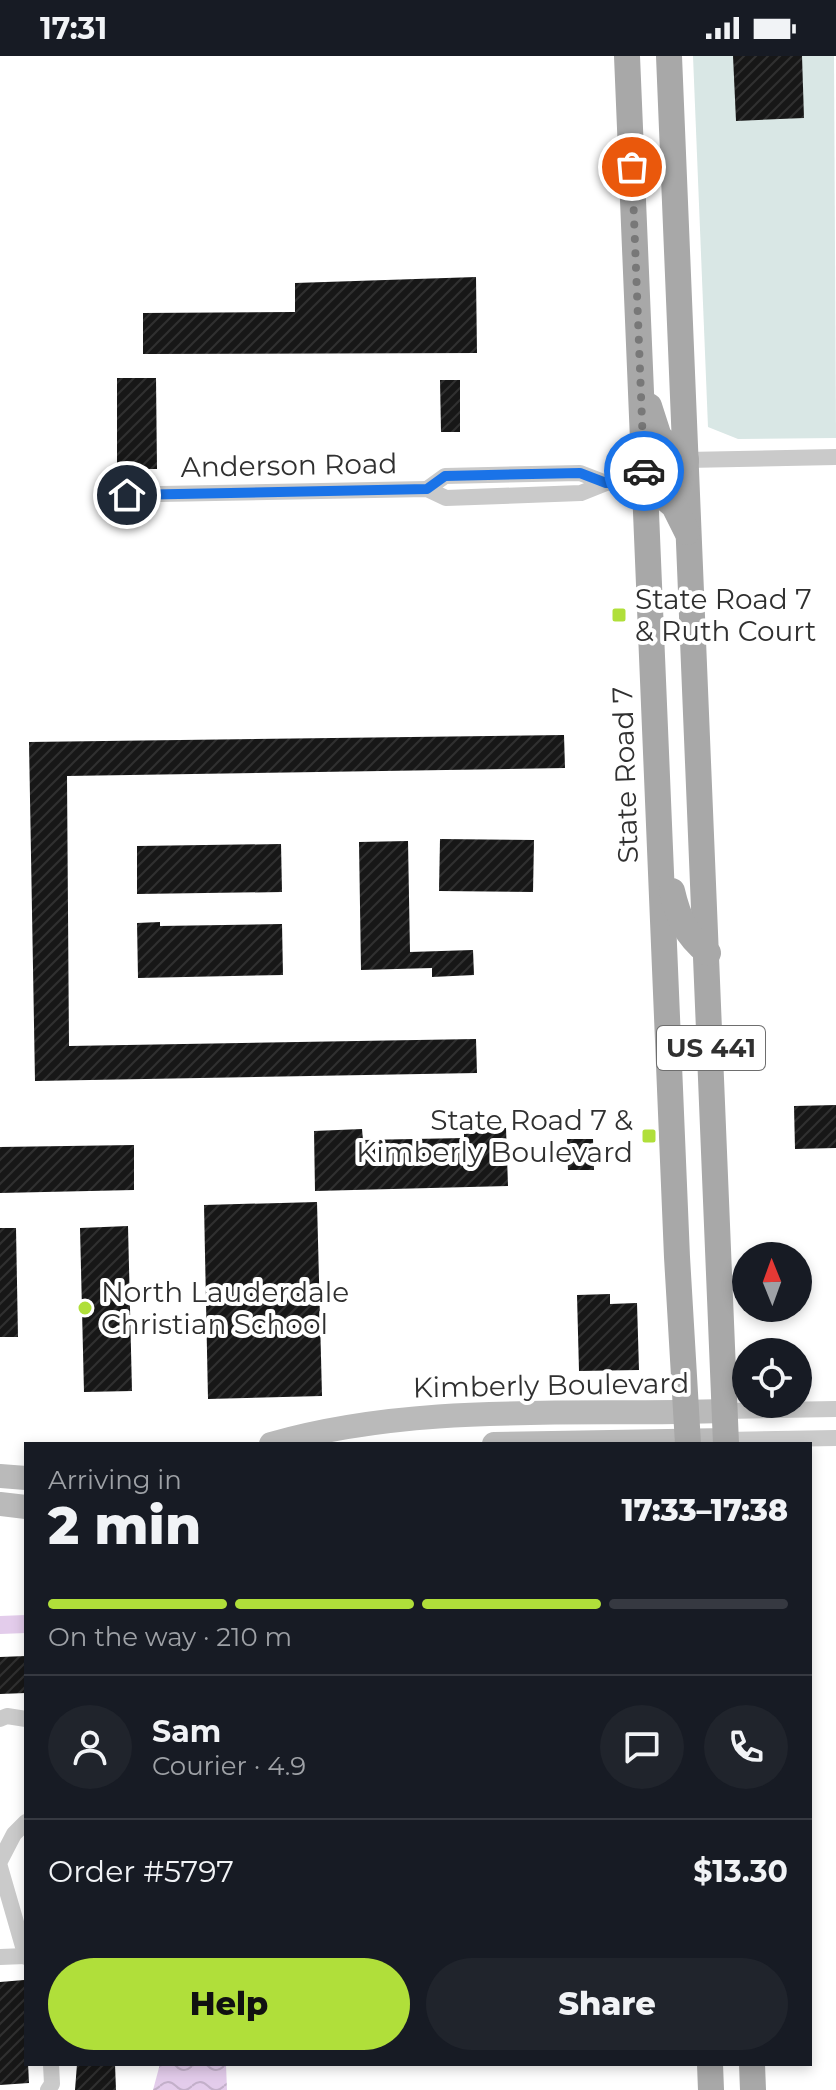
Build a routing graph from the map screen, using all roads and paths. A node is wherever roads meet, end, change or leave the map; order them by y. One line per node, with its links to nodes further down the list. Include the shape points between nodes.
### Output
1 (627, 56): 3 (main road, State Road 7 / US 441)
2 (669, 56): 5 (main road, US 441)
3 (640, 380): 5 (main road, via 659,437); 6 (main road, State Road 7 / US 441)
4 (836, 457): 5 (street)
5 (686, 460): 8 (main road, US 441)
6 (645, 481): 7 (street, Anderson Road, via 606,483 580,473 445,476 427,489); 8 (main road, via 674,506); 9 (main road, State Road 7 / US 441)
7 (105, 495)
8 (688, 535): 10 (main road, US 441)
9 (660, 841): 10 (main road, via 678,919); 13 (main road, State Road 7 / US 441)
10 (708, 953): 12 (main road, US 441)
11 (836, 1409): 12 (street, Kimberly Boulevard)
12 (725, 1411): 13 (street, Kimberly Boulevard); 17 (main road, US 441)
13 (686, 1412): 15 (street, Kimberly Boulevard, via 466,1414 379,1421); 16 (main road, State Road 7 / US 441)
14 (836, 1438): 17 (street, Kimberly Boulevard)
15 (280, 1442)
16 (688, 1442)
17 (726, 1442)
18 (0, 1476): 19 (street)
19 (24, 1478)
20 (0, 1504): 21 (street)
21 (24, 1507)
22 (0, 1719): 23 (street)
23 (24, 1719)
24 (13, 1828): 25 (street)
25 (0, 1864): 26 (street)
26 (24, 1950)
27 (0, 1957): 28 (street)
28 (24, 1957)
29 (51, 2066): 32 (street)
30 (710, 2066): 33 (main road)
31 (752, 2066): 34 (main road)
32 (48, 2090)
33 (711, 2090)
34 (753, 2090)

